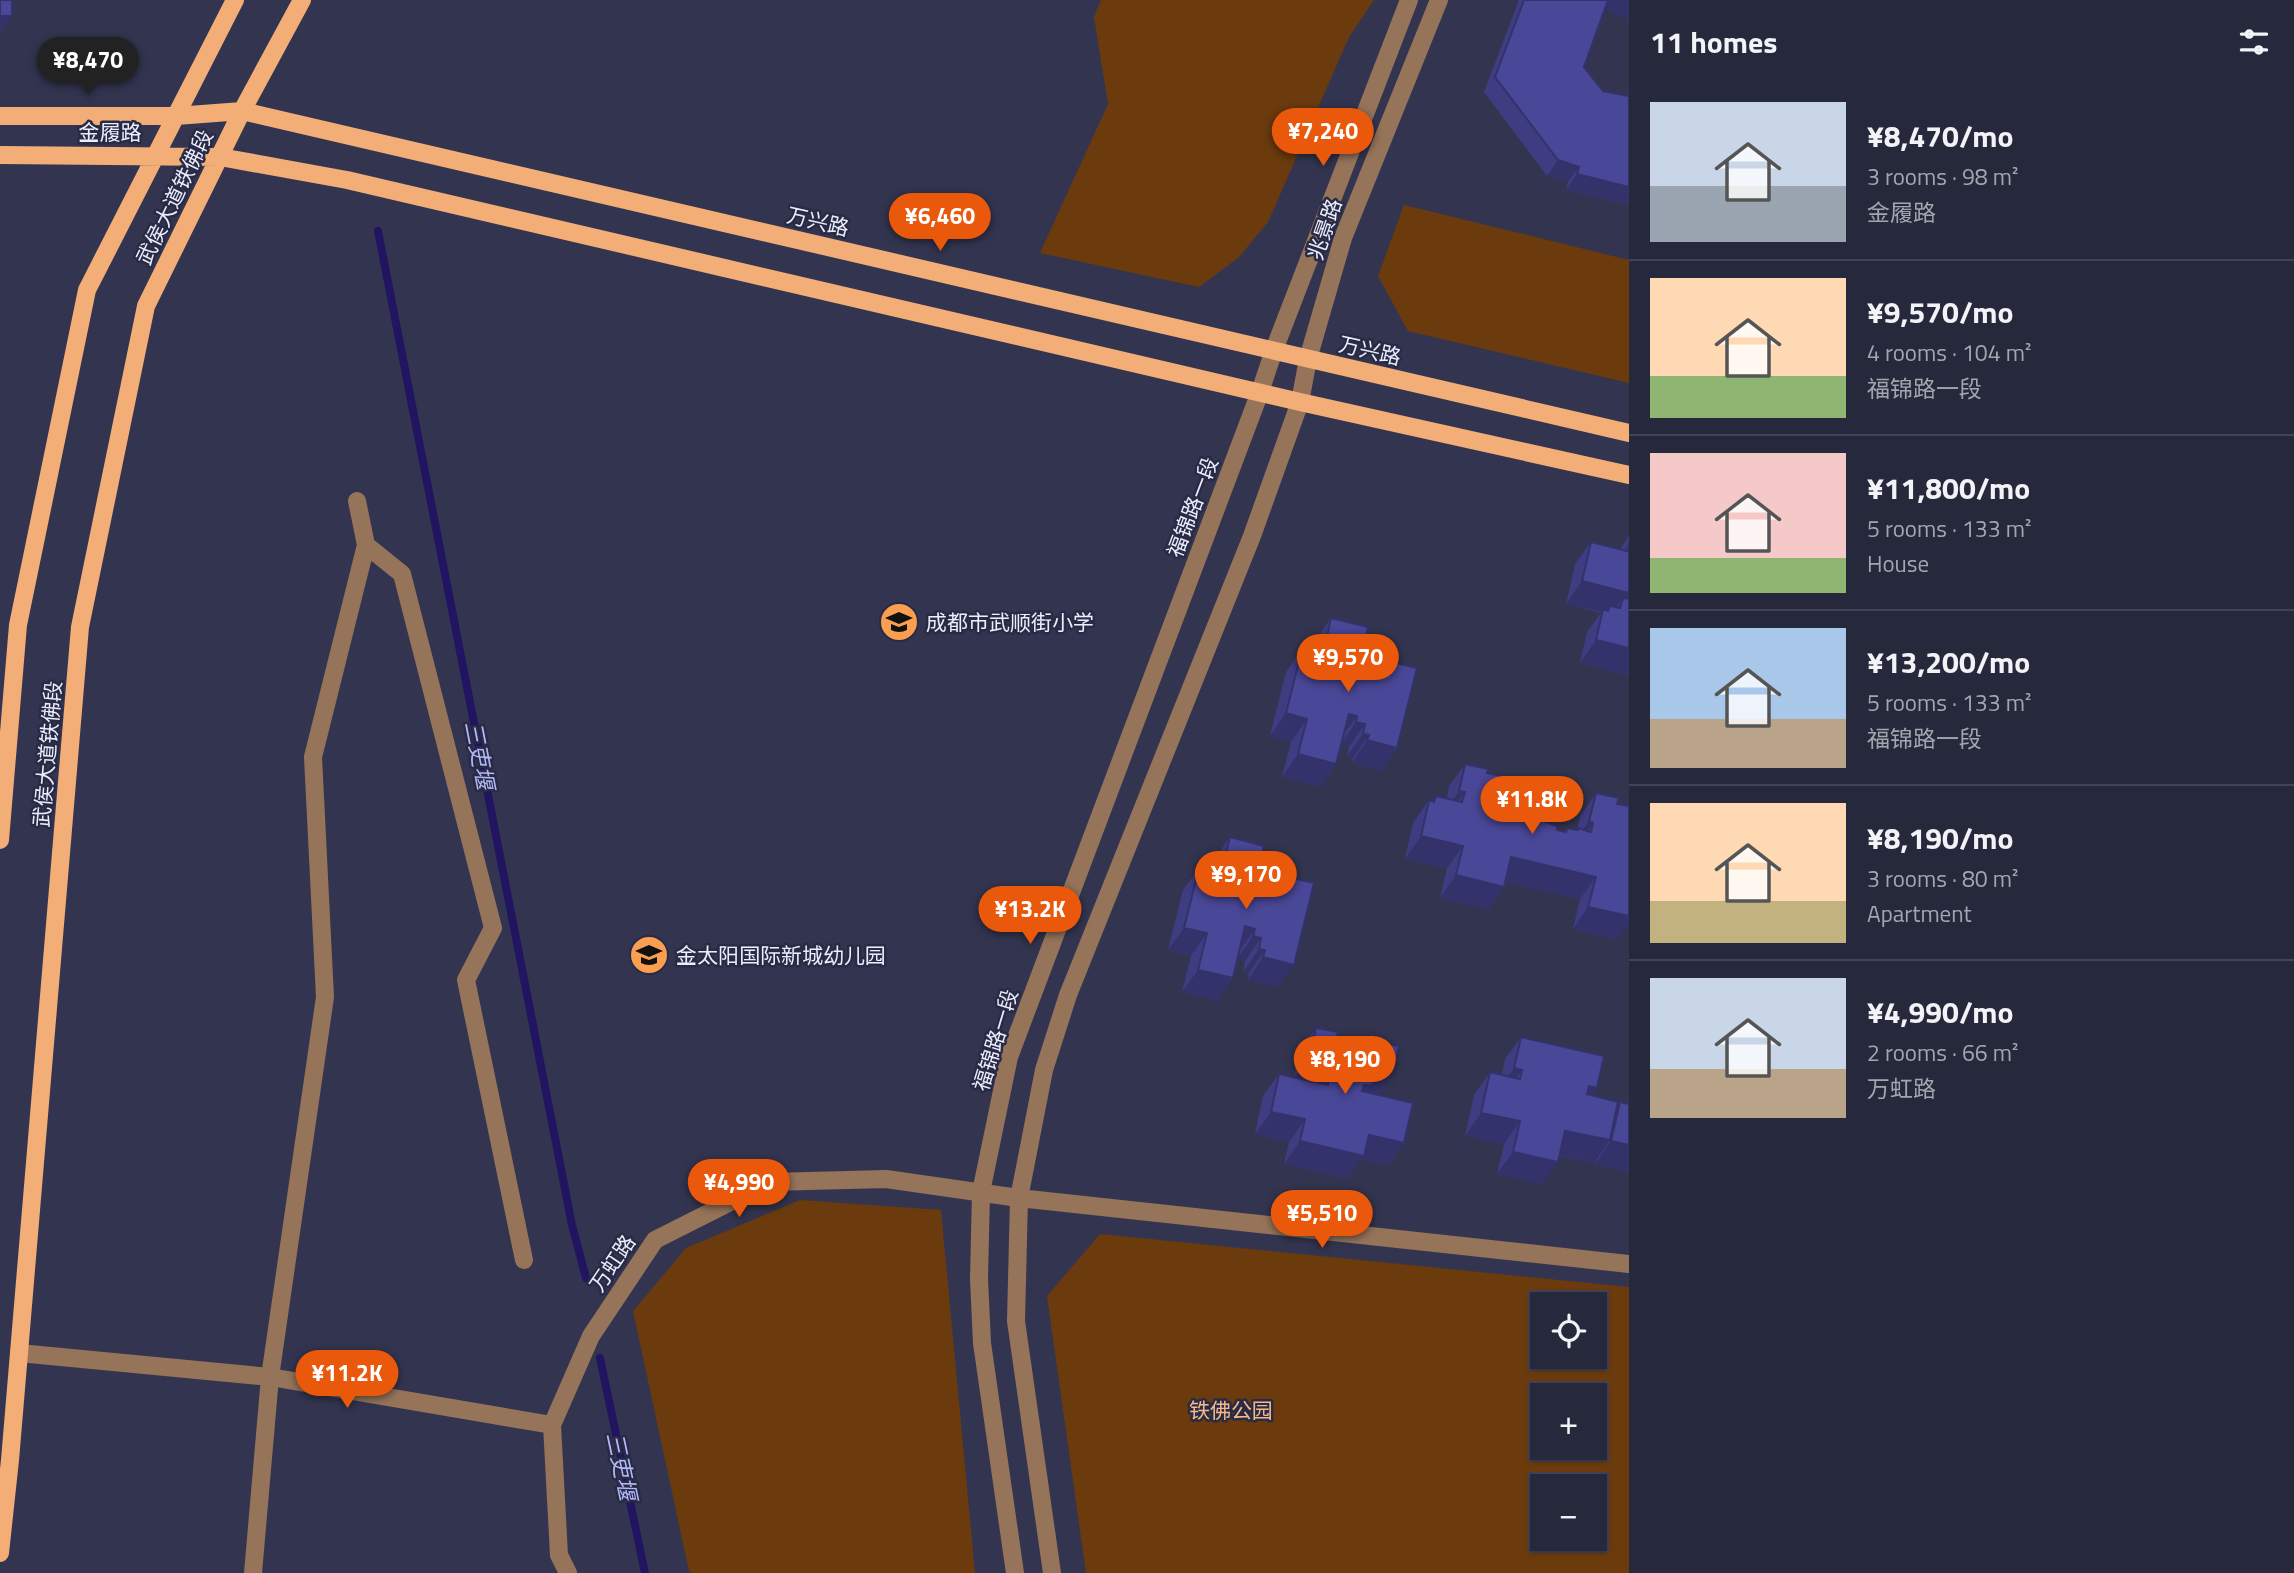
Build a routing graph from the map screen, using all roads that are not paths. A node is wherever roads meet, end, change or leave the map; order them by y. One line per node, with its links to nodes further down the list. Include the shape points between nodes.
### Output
1 (235, 0): 7 (main road, 武侯大道铁佛段)
2 (302, 0): 5 (main road, 武侯大道铁佛段)
3 (1409, 0): 11 (street, 兆景路)
4 (1439, 0): 12 (street, 兆景路, via 1343,239)
5 (242, 111): 7 (main road, 万兴路); 10 (main road, 武侯大道铁佛段); 11 (main road, 万兴路)
6 (0, 116): 7 (main road, 金履路)
7 (176, 116): 9 (main road, 武侯大道铁佛段)
8 (0, 155): 9 (main road, 金履路)
9 (156, 155): 10 (main road, 金履路); 19 (main road, 武侯大道铁佛段, via 87,290 18,625)
10 (220, 157): 13 (main road, 金履路, via 347,180); 24 (main road, 武侯大道铁佛段, via 146,306 80,627)
11 (1273, 350): 12 (main road, 万兴路); 13 (street, 福锦路一段)
12 (1308, 359): 14 (street); 15 (main road, 万兴路)
13 (1260, 392): 14 (main road, 金履路); 20 (street, 福锦路一段, via 1009,1058)
14 (1300, 402): 16 (main road, 金履路); 21 (street, via 1252,536 1068,995 1044,1070)
15 (1629, 433)
16 (1629, 475)
17 (357, 501): 18 (street)
18 (366, 545): 22 (street, via 402,574 493,928 467,980); 25 (street, via 313,757 325,997)
19 (0, 840)
20 (981, 1192): 21 (street, 万虹路); 26 (street, 万虹路, via 886,1179 770,1182 654,1240 591,1336); 30 (street, 福锦路一段, via 982,1343)
21 (1019, 1198): 23 (street, 万虹路); 31 (street, via 1016,1321)
22 (524, 1260)
23 (1629, 1264)
24 (19, 1353): 25 (street); 27 (main road, 武侯大道铁佛段)
25 (270, 1377): 26 (street); 28 (street)
26 (552, 1425): 29 (street, via 559,1555)
27 (0, 1553)
28 (253, 1573)
29 (568, 1573)
30 (1015, 1573)
31 (1052, 1573)

